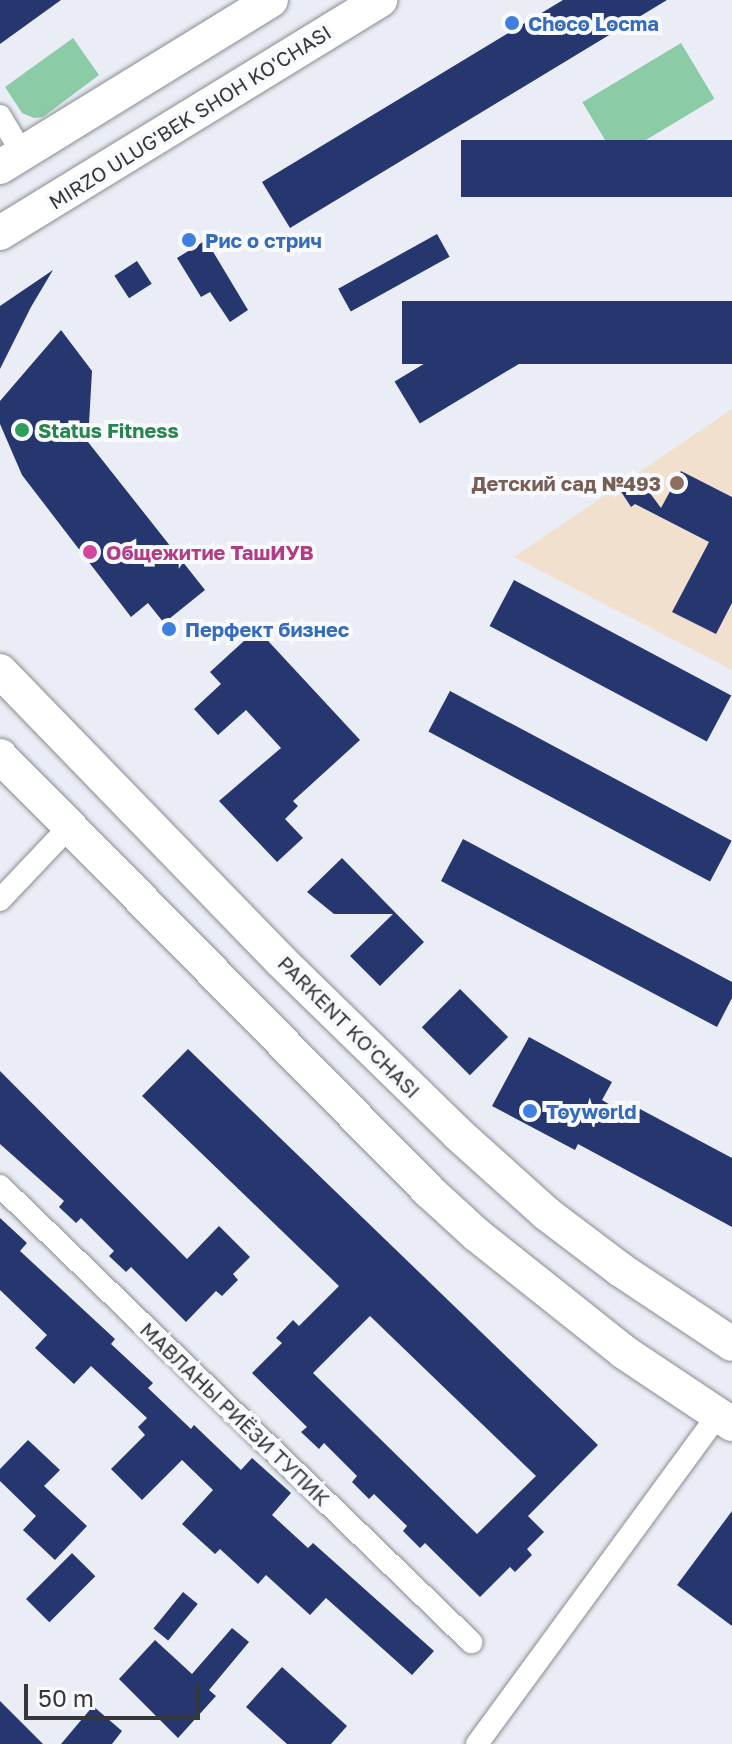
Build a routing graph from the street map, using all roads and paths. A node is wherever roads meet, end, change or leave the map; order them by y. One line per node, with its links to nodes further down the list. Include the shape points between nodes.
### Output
1 (271, 0): 4 (main road)
2 (380, 0): 5 (main road, MIRZO ULUG'BEK SHOH KO'CHASI)
3 (0, 116): 4 (street)
4 (11, 160)
5 (0, 233)
6 (0, 671): 11 (main road, PARKENT KO'CHASI, via 281,961 457,1133 557,1221)
7 (0, 756): 8 (main road)
8 (70, 826): 9 (street); 12 (main road, via 477,1235 624,1352)
9 (0, 900)
10 (0, 1186): 13 (street, МАВЛАНЫ РИЁЗИ ТУПИК)
11 (732, 1344)
12 (725, 1419): 14 (street)
13 (471, 1642)
14 (477, 1744)

